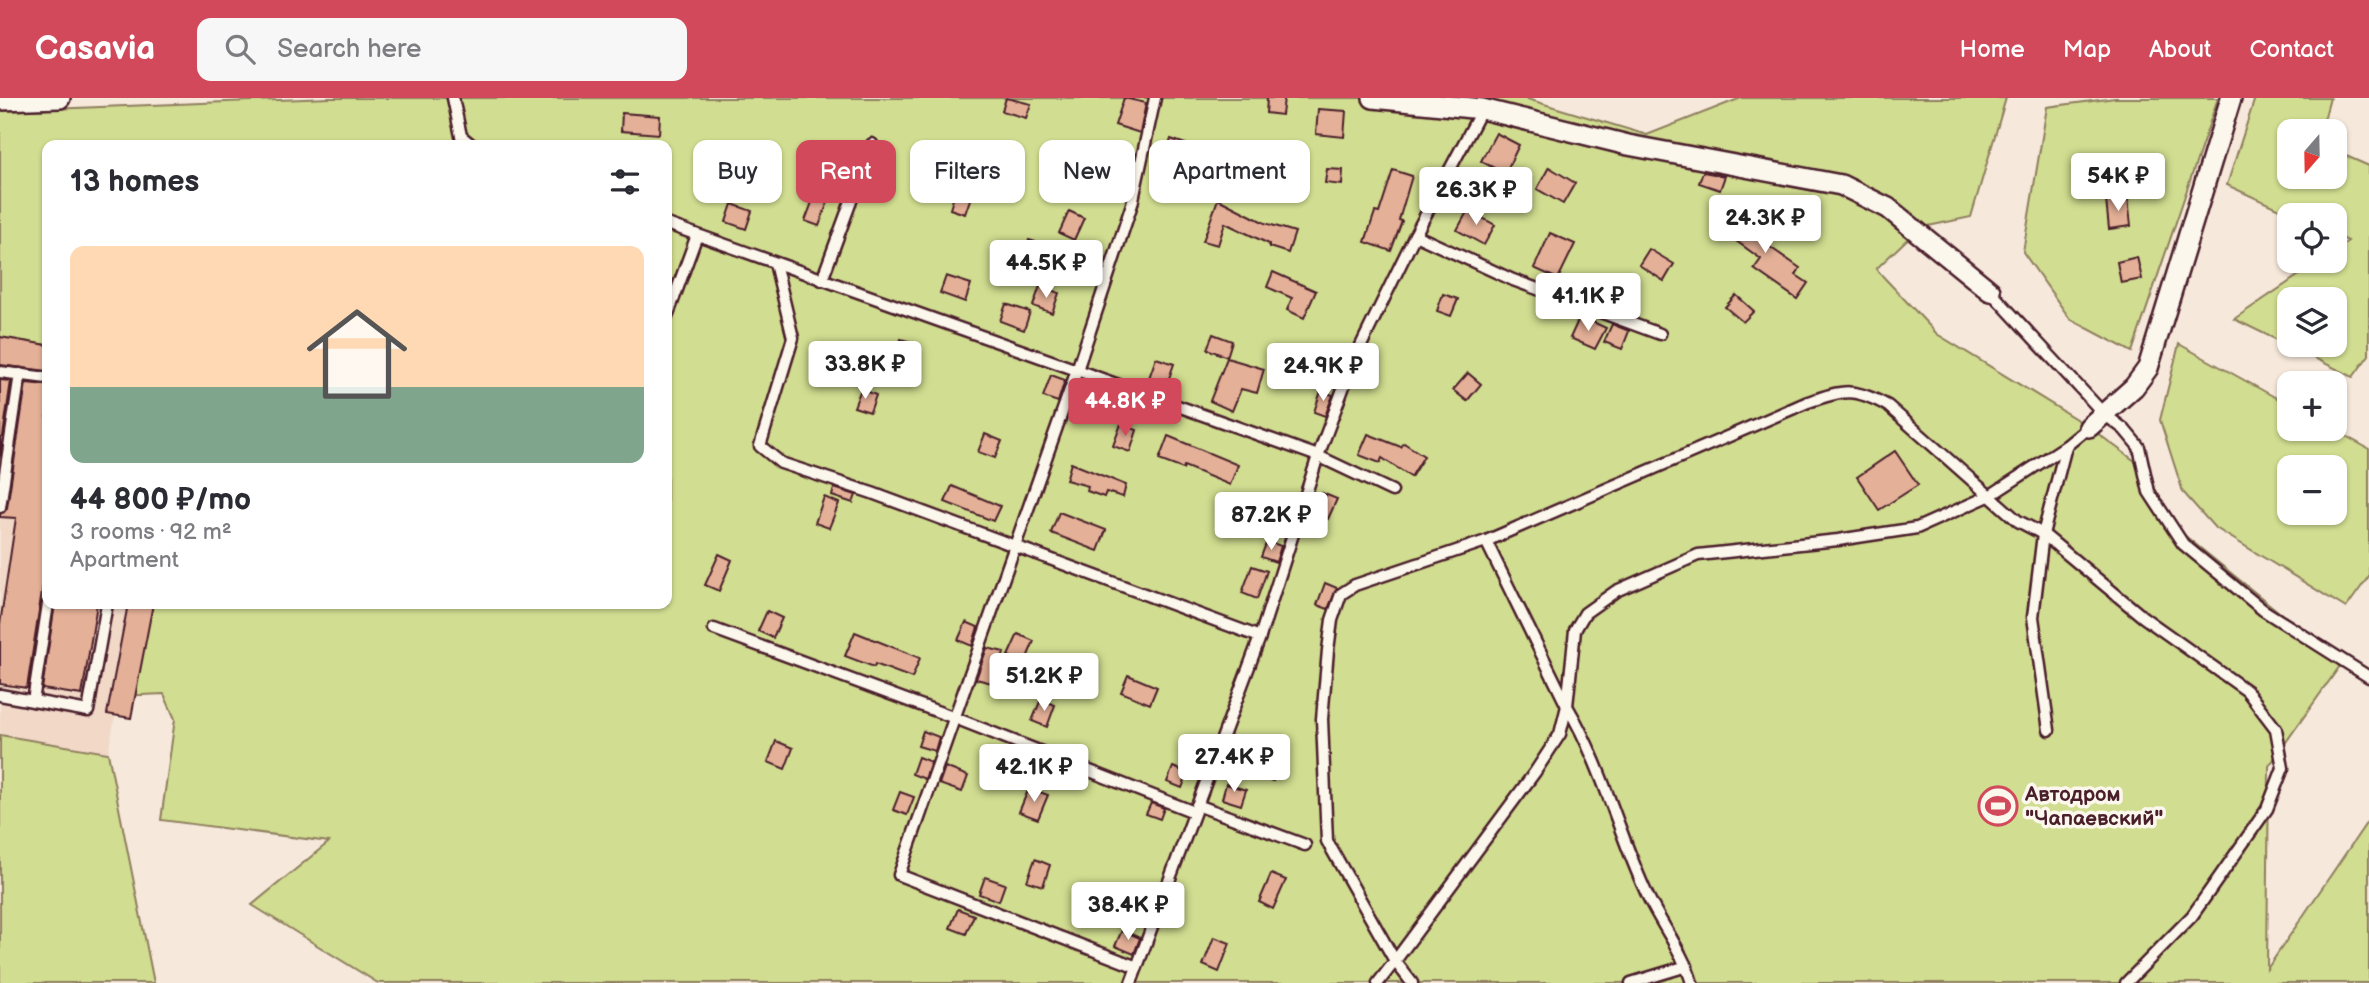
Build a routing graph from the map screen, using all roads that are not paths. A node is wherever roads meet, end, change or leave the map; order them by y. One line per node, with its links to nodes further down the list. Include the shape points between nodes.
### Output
1 (60, 98): 6 (street)
2 (453, 98): 8 (lane)
3 (1155, 98): 18 (lane, via 1132,204)
4 (1373, 98): 7 (street)
5 (2231, 98): 22 (street, via 2148,368)
6 (0, 100)
7 (1487, 104): 12 (lane); 15 (street, via 1628,145 1841,186 1888,208)
8 (465, 140)
9 (850, 203): 14 (lane)
10 (672, 226): 11 (lane)
11 (697, 235): 13 (lane); 16 (lane)
12 (1415, 235): 17 (lane, via 1513,280); 24 (lane, via 1353,362)
13 (775, 263): 14 (lane); 30 (lane, via 793,338 761,446 781,463)
14 (822, 280): 18 (lane)
15 (1990, 291): 22 (lane)
16 (672, 303)
17 (1660, 334)
18 (1077, 370): 24 (lane); 30 (lane)
19 (0, 372): 20 (lane)
20 (20, 374): 21 (lane); 27 (lane)
21 (42, 377)
22 (2096, 421): 23 (lane); 35 (lane, via 2124,429 2139,447 2149,492 2183,544 2263,610)
23 (2066, 446): 26 (lane); 28 (lane)
24 (1318, 457): 25 (lane); 34 (lane)
25 (1392, 491)
26 (1991, 495): 28 (lane, via 2018,521); 29 (lane, via 1888,406 1867,394 1841,391); 38 (lane, via 1917,528 1698,555 1616,591 1586,613 1575,630)
27 (0, 507)
28 (2043, 534): 40 (lane, via 2033,617); 51 (lane, via 2143,617 2247,691 2276,729 2283,768 2267,809 2192,916)
29 (1486, 541): 38 (lane); 43 (lane, via 1355,585 1341,594 1332,620 1322,719 1327,841)
30 (1016, 545): 34 (lane); 39 (lane)
31 (47, 609): 37 (lane)
32 (106, 609): 37 (lane, via 88,711)
33 (714, 629): 39 (lane)
34 (1260, 637): 41 (lane)
35 (2369, 677)
36 (0, 695): 37 (lane)
37 (33, 701)
38 (1567, 706): 43 (lane, via 1560,734 1535,772); 44 (lane, via 1582,731 1644,890)
39 (955, 718): 41 (lane); 45 (lane, via 899,875)
40 (2049, 730)
41 (1195, 808): 42 (lane); 45 (lane)
42 (1305, 845)
43 (1395, 961): 47 (lane); 48 (lane)
44 (1687, 966): 49 (lane); 50 (lane)
45 (1136, 967): 46 (lane)
46 (1131, 983)
47 (1378, 983)
48 (1412, 983)
49 (1631, 983)
50 (1692, 983)
51 (2126, 983)

